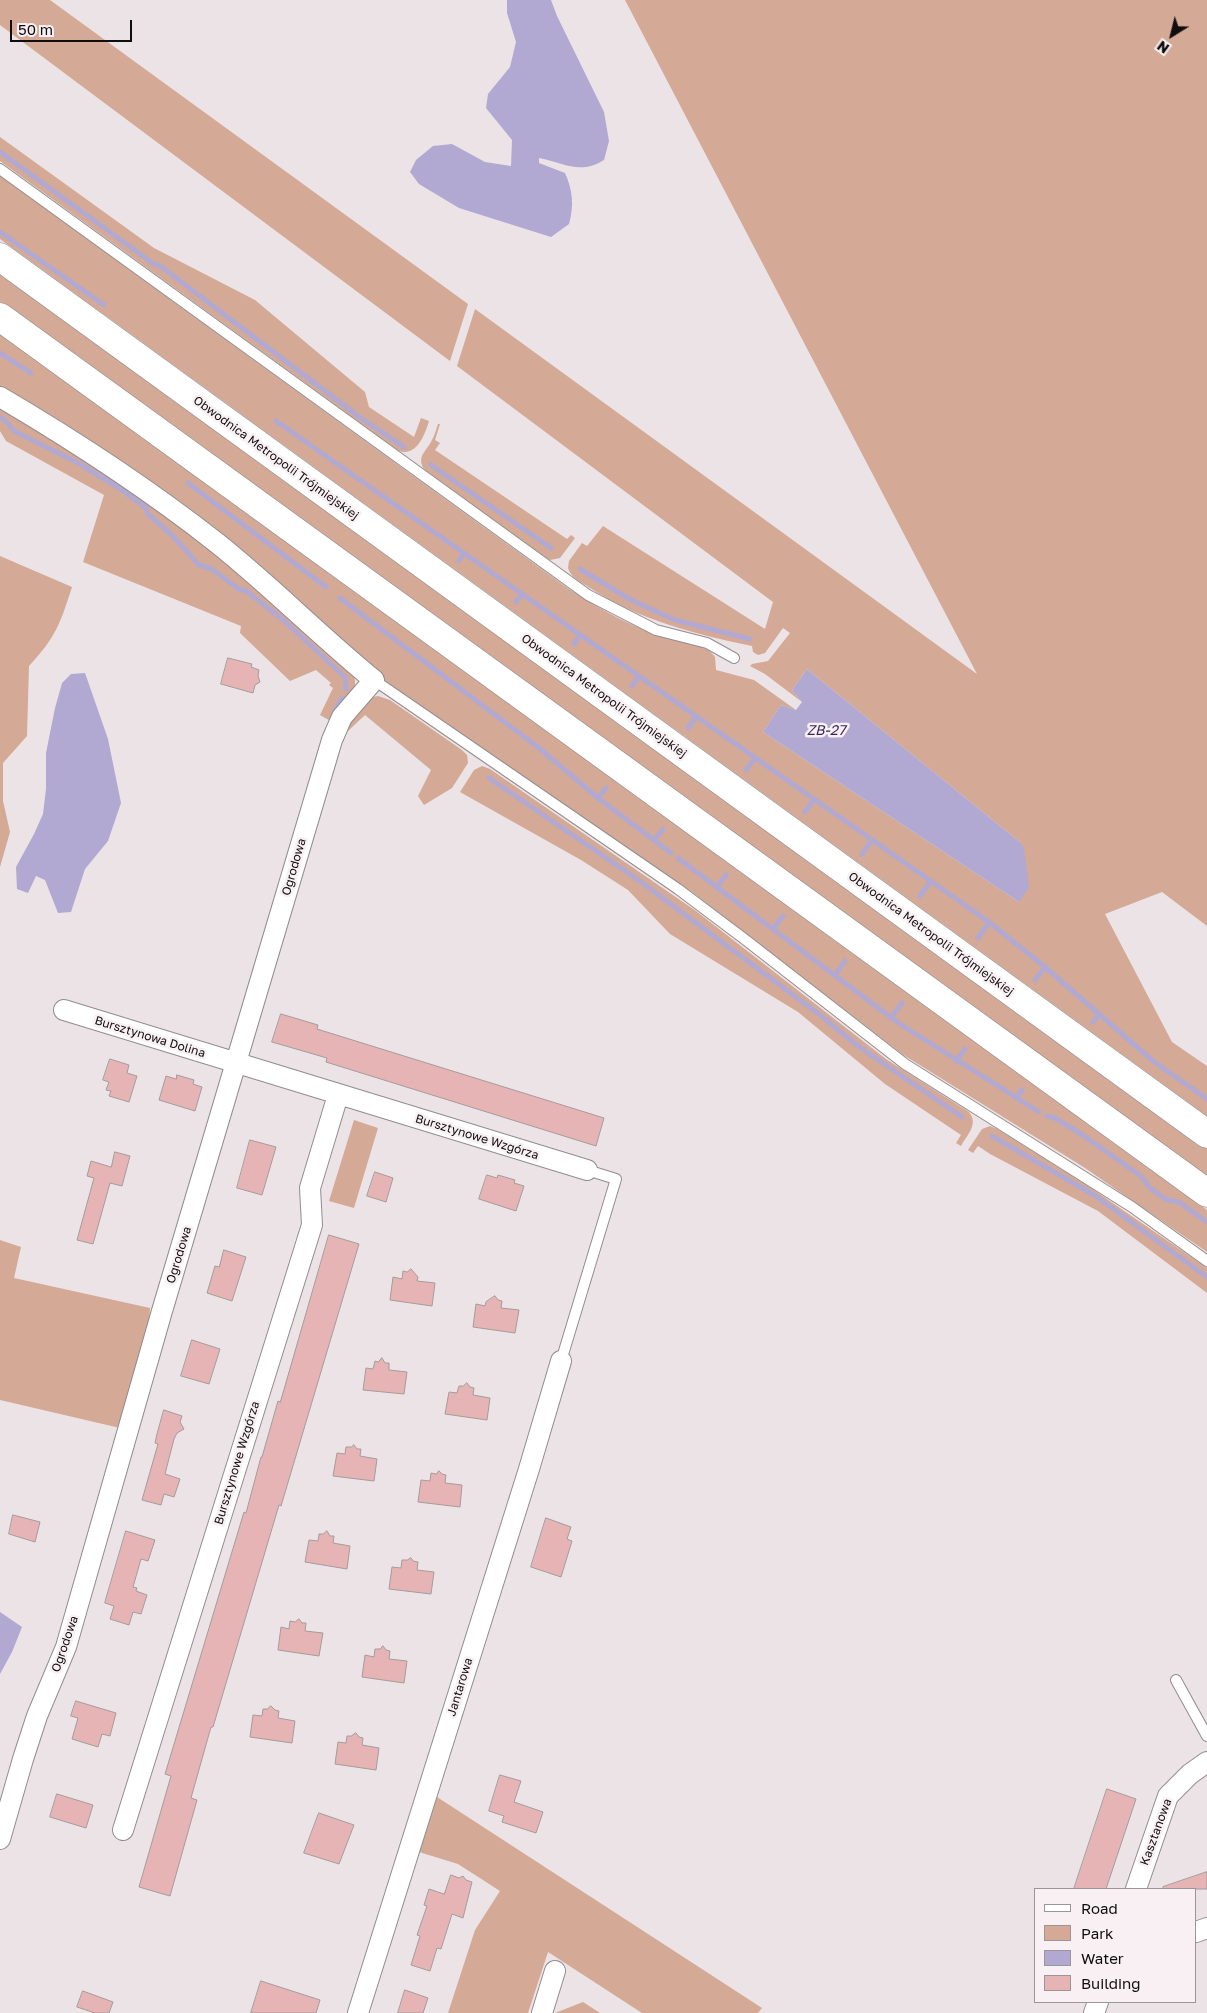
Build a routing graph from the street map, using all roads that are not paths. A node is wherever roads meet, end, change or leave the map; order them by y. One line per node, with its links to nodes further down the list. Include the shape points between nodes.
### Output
1 (0, 169): 5 (lane, via 588,595 656,630 708,643)
2 (0, 257): 10 (highway, Obwodnica Metropolii Trójmiejskiej)
3 (0, 317): 12 (highway)
4 (0, 397): 6 (street, via 131,479 217,544)
5 (734, 658)
6 (374, 680): 8 (street, Ogrodowa, via 342,717 332,740); 13 (lane, via 678,889 878,1045 1132,1207)
7 (64, 1010): 8 (street, Bursztynowa Dolina)
8 (236, 1064): 9 (street, Bursztynowe Wzgórza); 19 (street, Ogrodowa, via 66,1647 28,1742)
9 (338, 1095): 11 (street, Bursztynowe Wzgórza); 18 (street, Bursztynowe Wzgórza, via 310,1188 312,1225)
10 (1207, 1134)
11 (587, 1170): 14 (lane, via 616,1179)
12 (1207, 1193)
13 (1207, 1261)
14 (561, 1361): 22 (street, Jantarowa)
15 (1176, 1680): 16 (lane)
16 (1207, 1736)
17 (1207, 1762): 20 (street, Kasztanowa, via 1168,1796)
18 (123, 1830)
19 (0, 1840)
20 (1136, 1888)
21 (555, 1971): 23 (street)
22 (358, 2013)
23 (542, 2013)

